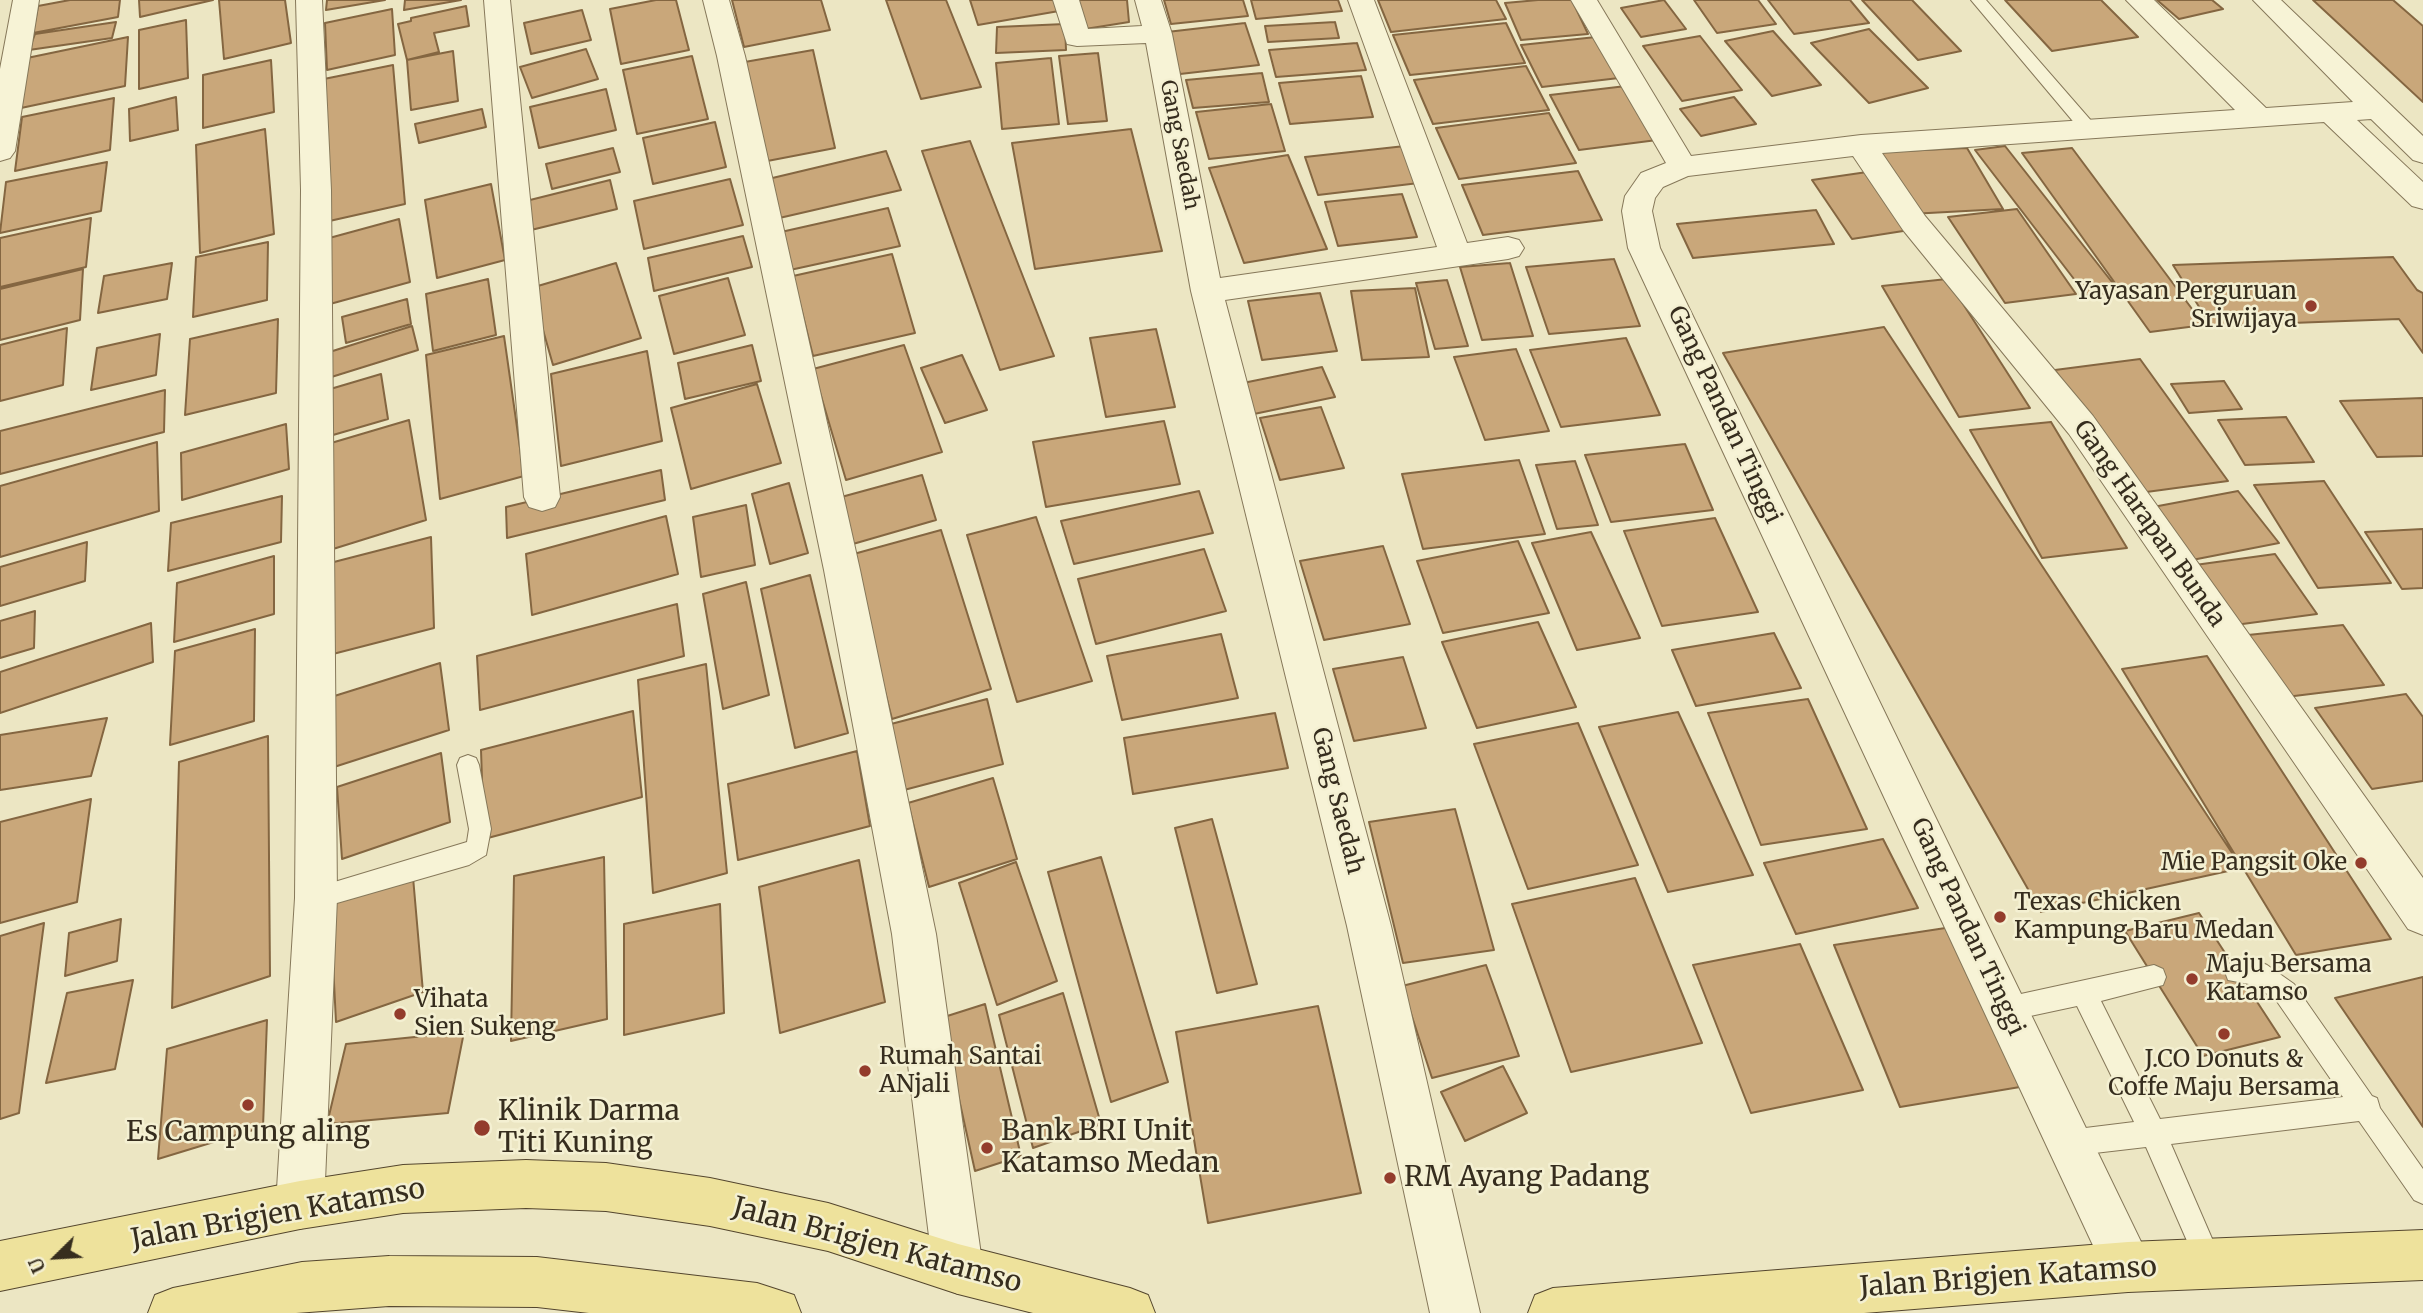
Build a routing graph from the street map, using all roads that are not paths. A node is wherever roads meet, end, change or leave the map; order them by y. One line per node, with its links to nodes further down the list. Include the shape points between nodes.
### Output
1 (26, 0): 17 (street)
2 (309, 0): 26 (street, via 316,190)
3 (498, 0): 24 (street)
4 (716, 0): 41 (street, via 842,570 914,934)
5 (1066, 0): 11 (street, via 1077,37)
6 (1361, 0): 22 (street)
7 (1584, 0): 19 (street)
8 (1978, 0): 15 (lane)
9 (2139, 0): 14 (street)
10 (2266, 0): 12 (street)
11 (1153, 17): 23 (street, Gang Saedah)
12 (2379, 109): 13 (street, Gang Pandan Tinggi); 18 (street)
13 (2333, 114): 14 (street, Gang Pandan Tinggi); 20 (street)
14 (2258, 116): 15 (street, Gang Pandan Tinggi)
15 (2088, 128): 16 (street, Gang Pandan Tinggi)
16 (1861, 145): 19 (street, Gang Pandan Tinggi); 27 (street, Gang Harapan Bunda, via 1914,223 2081,425)
17 (0, 152)
18 (2423, 153)
19 (1683, 167): 31 (street, Gang Pandan Tinggi, via 1652,180 1640,196 1637,211 1644,248)
20 (2423, 199)
21 (1508, 248): 22 (street)
22 (1456, 255): 23 (street)
23 (1207, 291): 45 (street, Gang Saedah, via 1369,926)
24 (542, 497)
25 (468, 765): 26 (lane, via 480,829 478,846 469,854)
26 (316, 898): 36 (street)
27 (2423, 914)
28 (2237, 971): 32 (lane, via 2258,973 2285,992)
29 (2154, 977): 30 (lane)
30 (2084, 993): 31 (lane); 33 (lane)
31 (2007, 1009): 34 (street, Gang Pandan Tinggi)
32 (2368, 1107): 33 (lane); 35 (lane)
33 (2153, 1133): 34 (lane); 38 (lane)
34 (2070, 1143): 40 (street, Gang Pandan Tinggi)
35 (2423, 1191)
36 (300, 1205): 39 (main road, Jalan Brigjen Katamso); 41 (main road, Jalan Brigjen Katamso, via 403,1189 526,1184 606,1187 710,1202 828,1227)
37 (2420, 1261): 38 (main road, Jalan Brigjen Katamso)
38 (2210, 1264): 40 (main road, Jalan Brigjen Katamso)
39 (0, 1266)
40 (2128, 1267): 46 (main road, Jalan Brigjen Katamso)
41 (958, 1269): 44 (main road, Jalan Brigjen Katamso)
42 (763, 1311): 43 (main road, via 537,1282 389,1281 302,1287)
43 (173, 1313)
44 (1130, 1313)
45 (1455, 1313)
46 (1553, 1313)

